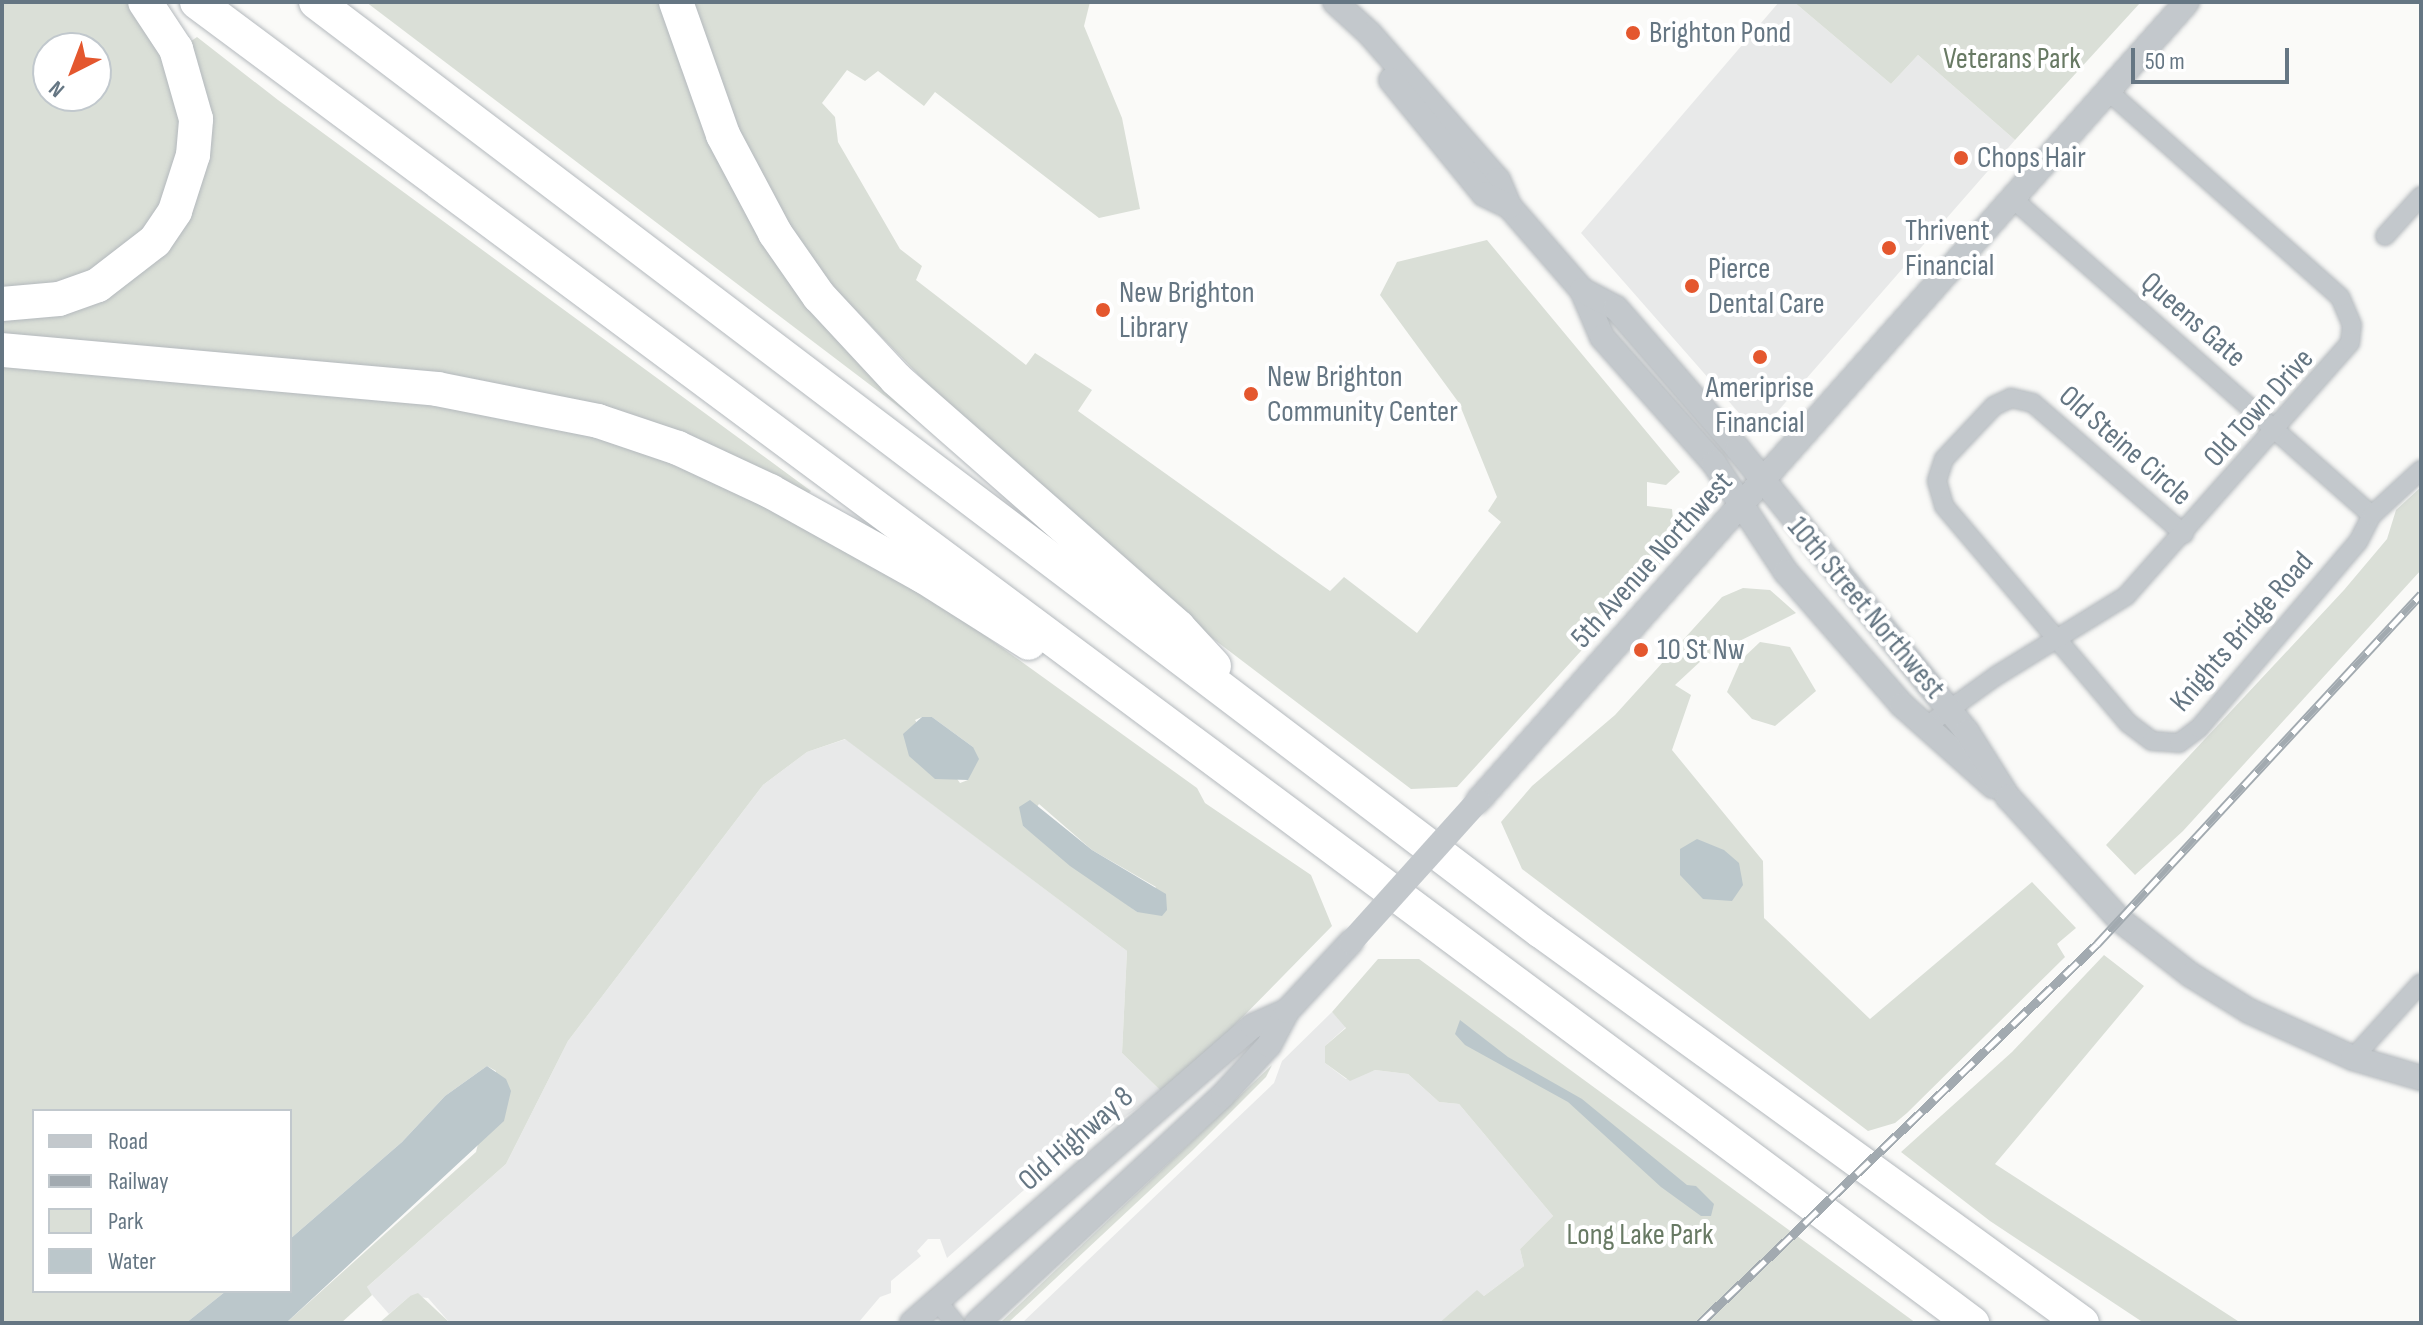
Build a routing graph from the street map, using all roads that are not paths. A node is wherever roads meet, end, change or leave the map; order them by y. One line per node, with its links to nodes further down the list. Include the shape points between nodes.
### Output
1 (145, 2): 12 (highway, via 176,49 196,119 193,155 175,211 155,241 98,285 49,301)
2 (197, 2): 26 (highway)
3 (316, 2): 23 (highway)
4 (676, 2): 23 (highway, via 705,92 736,161 775,233 827,306 896,379 1178,627)
5 (2187, 2): 7 (street, 5th Avenue Northwest)
6 (1342, 5): 11 (street, 10th Street Northwest, via 1498,180 1509,206)
7 (2108, 91): 9 (street, 5th Avenue Northwest); 14 (street, Old Town Drive, via 2348,309 2350,343)
8 (2421, 196): 10 (street)
9 (2013, 199): 14 (street, Queens Gate); 16 (street, 5th Avenue Northwest)
10 (2385, 236)
11 (1582, 290): 16 (street, 10th Street Northwest, via 1616,308); 17 (street, 10th Street Northwest, via 1602,337 1714,463)
12 (2, 304)
13 (2, 350): 26 (highway, via 478,394 598,421 678,448 770,491 991,618)
14 (2277, 431): 18 (street, Queens Gate); 19 (street, Old Town Drive)
15 (2421, 470): 18 (street, Knights Bridge Road)
16 (1763, 483): 17 (street, 5th Avenue Northwest); 21 (street, 10th Street Northwest)
17 (1743, 507): 22 (street, 10th Street Northwest, via 1786,572); 25 (street, 5th Avenue Northwest, bridge)
18 (2372, 515): 20 (street, Knights Bridge Road, via 2358,542 2199,728 2179,743 2152,741 2128,723)
19 (2184, 534): 20 (street, Old Town Drive, via 2126,596); 20 (street, Old Steine Circle, via 2033,403 2011,398 1994,406 1944,459 1939,493 1944,506)
20 (2060, 639): 21 (street, Old Town Drive)
21 (1949, 709): 22 (street, Old Town Drive); 24 (street, 10th Street Northwest)
22 (1925, 727): 24 (street, 10th Street Northwest)
23 (1274, 730): 36 (highway, via 1541,931)
24 (2008, 797): 29 (street, 10th Street Northwest, via 2120,920 2181,968 2249,1011)
25 (1351, 942): 28 (street, Old Highway 8)
26 (1462, 943): 35 (highway)
27 (2421, 983): 29 (street)
28 (1287, 1011): 31 (street, Old Highway 8, via 1253,1026); 34 (street, Old Highway 8, via 1269,1045 1223,1095)
29 (2353, 1058): 30 (street, 10th Street Northwest)
30 (2421, 1078)
31 (937, 1301): 32 (street, Old Highway 8); 33 (street)
32 (912, 1323)
33 (955, 1323)
34 (977, 1323)
35 (1972, 1323)
36 (2082, 1323)

